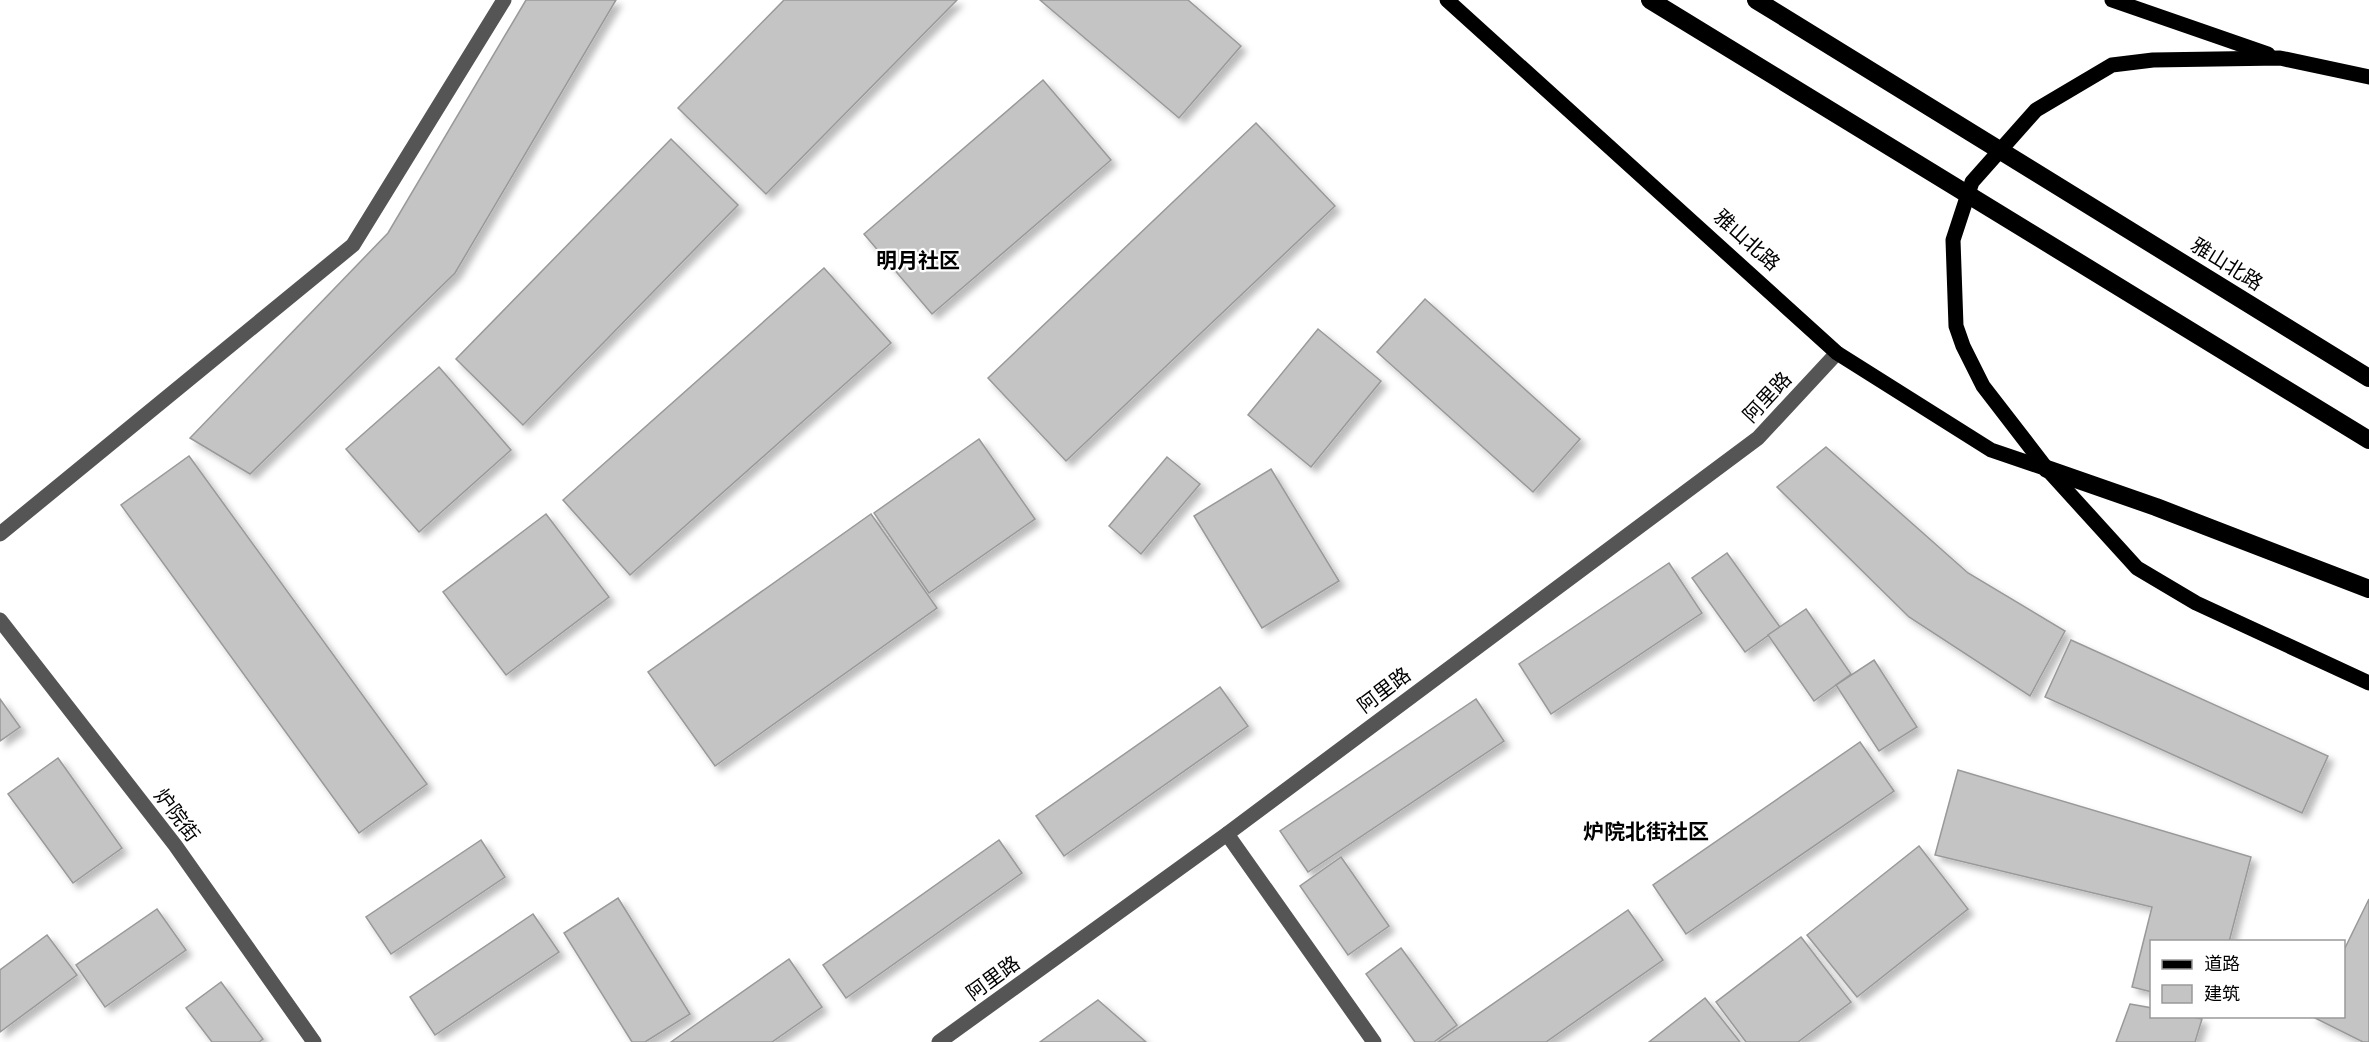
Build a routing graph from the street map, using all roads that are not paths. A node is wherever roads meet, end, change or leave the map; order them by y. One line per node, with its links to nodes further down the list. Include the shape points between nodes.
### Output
1 (504, 0): 12 (street, via 353,245)
2 (1447, 0): 8 (main road, 雅山北路)
3 (1650, 0): 10 (highway)
4 (1756, 0): 9 (highway, 雅山北路)
5 (2112, 0): 6 (main road)
6 (2280, 58): 7 (main road); 11 (main road, via 2153,60 2112,65 2036,111 1972,182 1953,240 1956,326 1983,386)
7 (2369, 77)
8 (1838, 353): 11 (main road, 雅山北路, via 1991,450); 16 (street, 阿里路, via 1758,438)
9 (2369, 378)
10 (2369, 440)
11 (2047, 469): 13 (highway); 15 (main road, via 2137,568 2196,603)
12 (0, 534)
13 (2369, 589)
14 (0, 620): 17 (street, 炉院街, via 175,845)
15 (2369, 683)
16 (1227, 834): 18 (street, 阿里路); 19 (street)
17 (314, 1042)
18 (939, 1042)
19 (1374, 1042)

